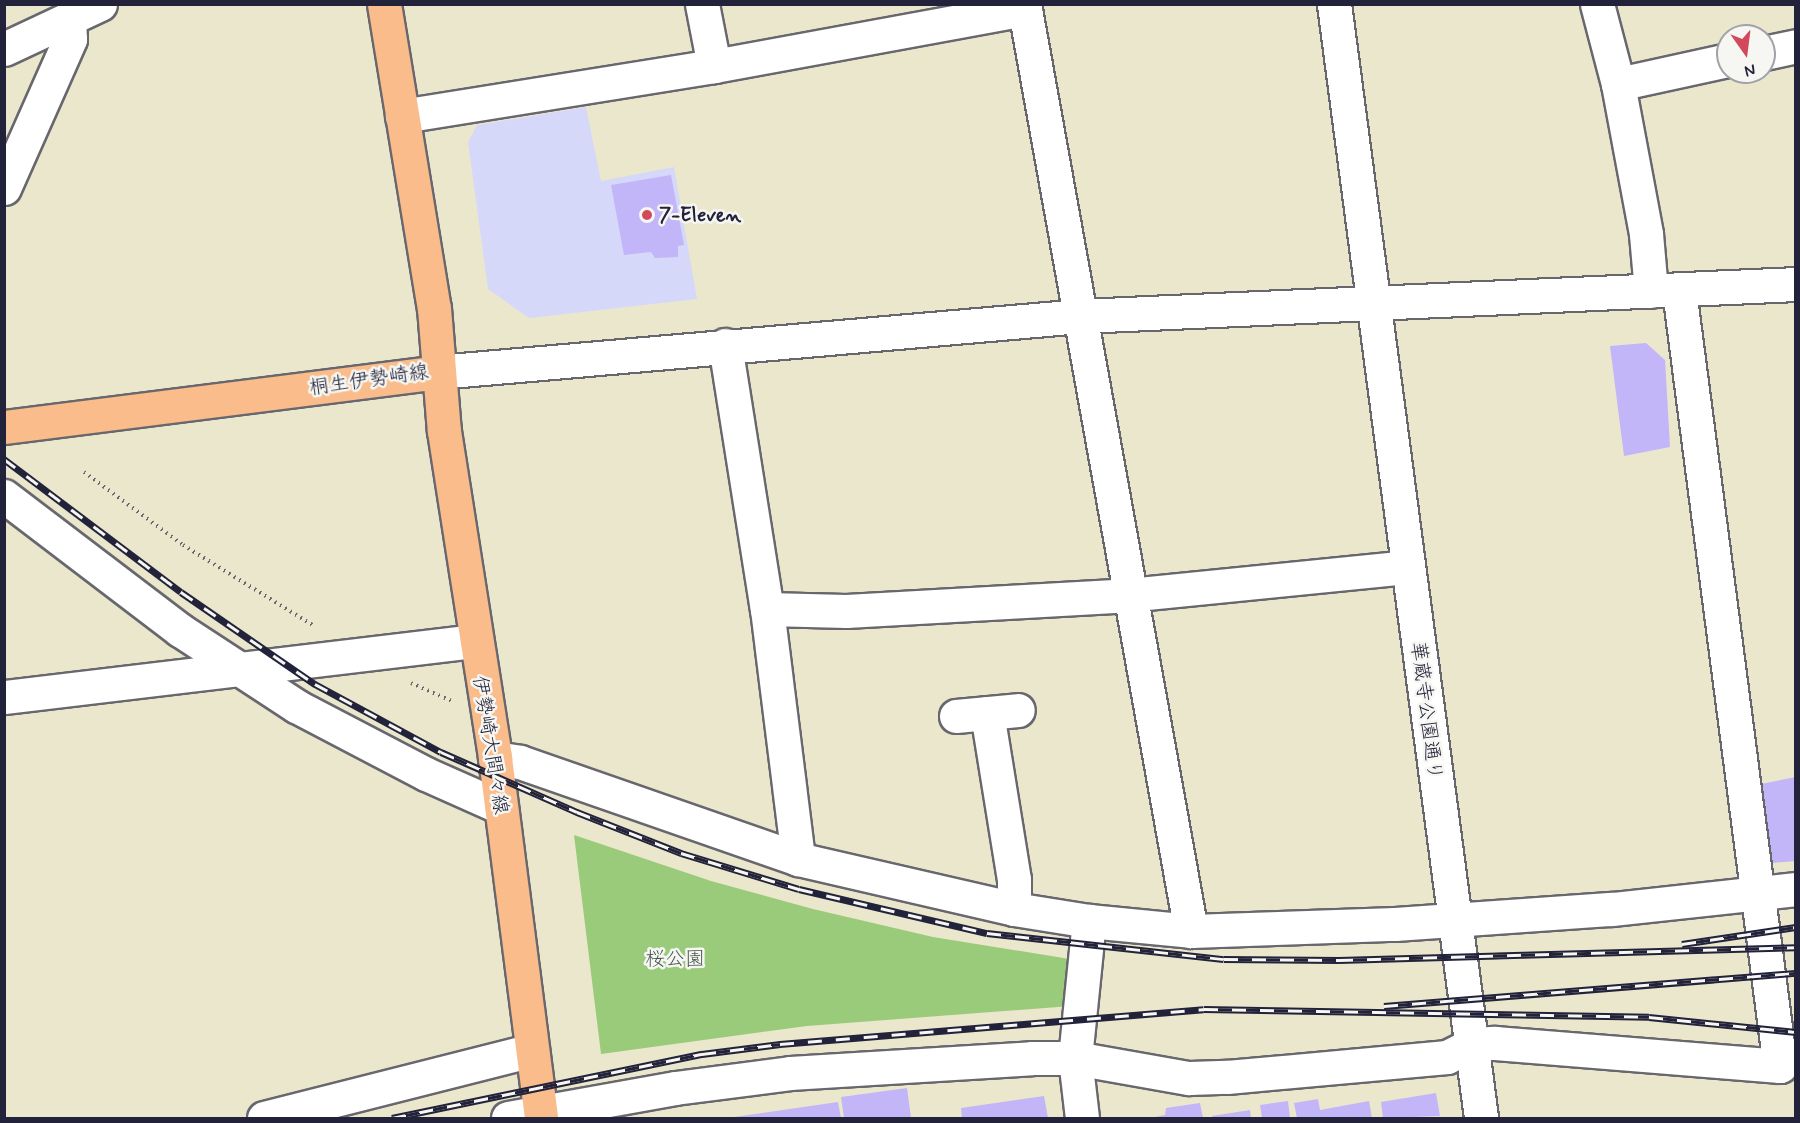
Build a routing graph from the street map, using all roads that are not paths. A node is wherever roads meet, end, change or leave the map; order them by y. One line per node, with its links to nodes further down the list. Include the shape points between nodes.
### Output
1 (100, 4): 7 (street)
2 (384, 4): 14 (main road, 桐生伊勢崎線)
3 (702, 4): 12 (street)
4 (1334, 4): 18 (street, 華蔵寺公園通り)
5 (1597, 4): 13 (street)
6 (1025, 7): 12 (street); 19 (street)
7 (69, 20): 9 (street); 15 (street, via 70,39)
8 (1796, 46): 10 (street)
9 (4, 49)
10 (1776, 50)
11 (1716, 63): 13 (street)
12 (714, 66): 14 (street)
13 (1618, 84): 17 (street, via 1646,234)
14 (402, 116): 21 (main road, 桐生伊勢崎線, via 435,308)
15 (4, 188)
16 (1796, 284): 17 (street)
17 (1665, 291): 18 (street); 35 (street)
18 (1374, 304): 19 (street); 24 (street, 華蔵寺公園通り)
19 (1081, 316): 20 (street); 25 (street)
20 (725, 345): 21 (street); 26 (street)
21 (438, 372): 22 (main road, 桐生伊勢崎線); 27 (main road, 伊勢崎大間々線)
22 (4, 427)
23 (4, 496): 28 (street, via 180,630)
24 (1408, 567): 25 (street); 37 (street, 華蔵寺公園通り)
25 (1128, 595): 26 (street, via 846,610); 39 (street)
26 (767, 609): 33 (street)
27 (474, 641): 28 (street); 31 (main road, 伊勢崎大間々線)
28 (235, 666): 29 (street); 32 (street, via 336,727)
29 (4, 697)
30 (987, 713): 36 (street, via 1014,879)
31 (495, 758): 32 (main road, 伊勢崎大間々線); 33 (street, via 520,762)
32 (500, 807): 41 (main road, 伊勢崎大間々線)
33 (798, 859): 36 (street)
34 (1796, 890): 35 (street)
35 (1756, 896): 37 (street); 40 (street, via 1780,1066)
36 (1014, 909): 38 (street)
37 (1453, 920): 39 (street); 40 (street, 華蔵寺公園通り)
38 (1089, 921): 39 (street); 42 (street)
39 (1191, 931)
40 (1473, 1044): 42 (street, via 1447,1057 1227,1077 1189,1078); 47 (street, 華蔵寺公園通り)
41 (532, 1050): 43 (main road, 伊勢崎大間々線); 44 (street)
42 (1075, 1058): 43 (street, via 790,1073); 46 (street)
43 (540, 1115): 45 (street)
44 (264, 1119)
45 (508, 1119)
46 (1082, 1119)
47 (1481, 1119)

